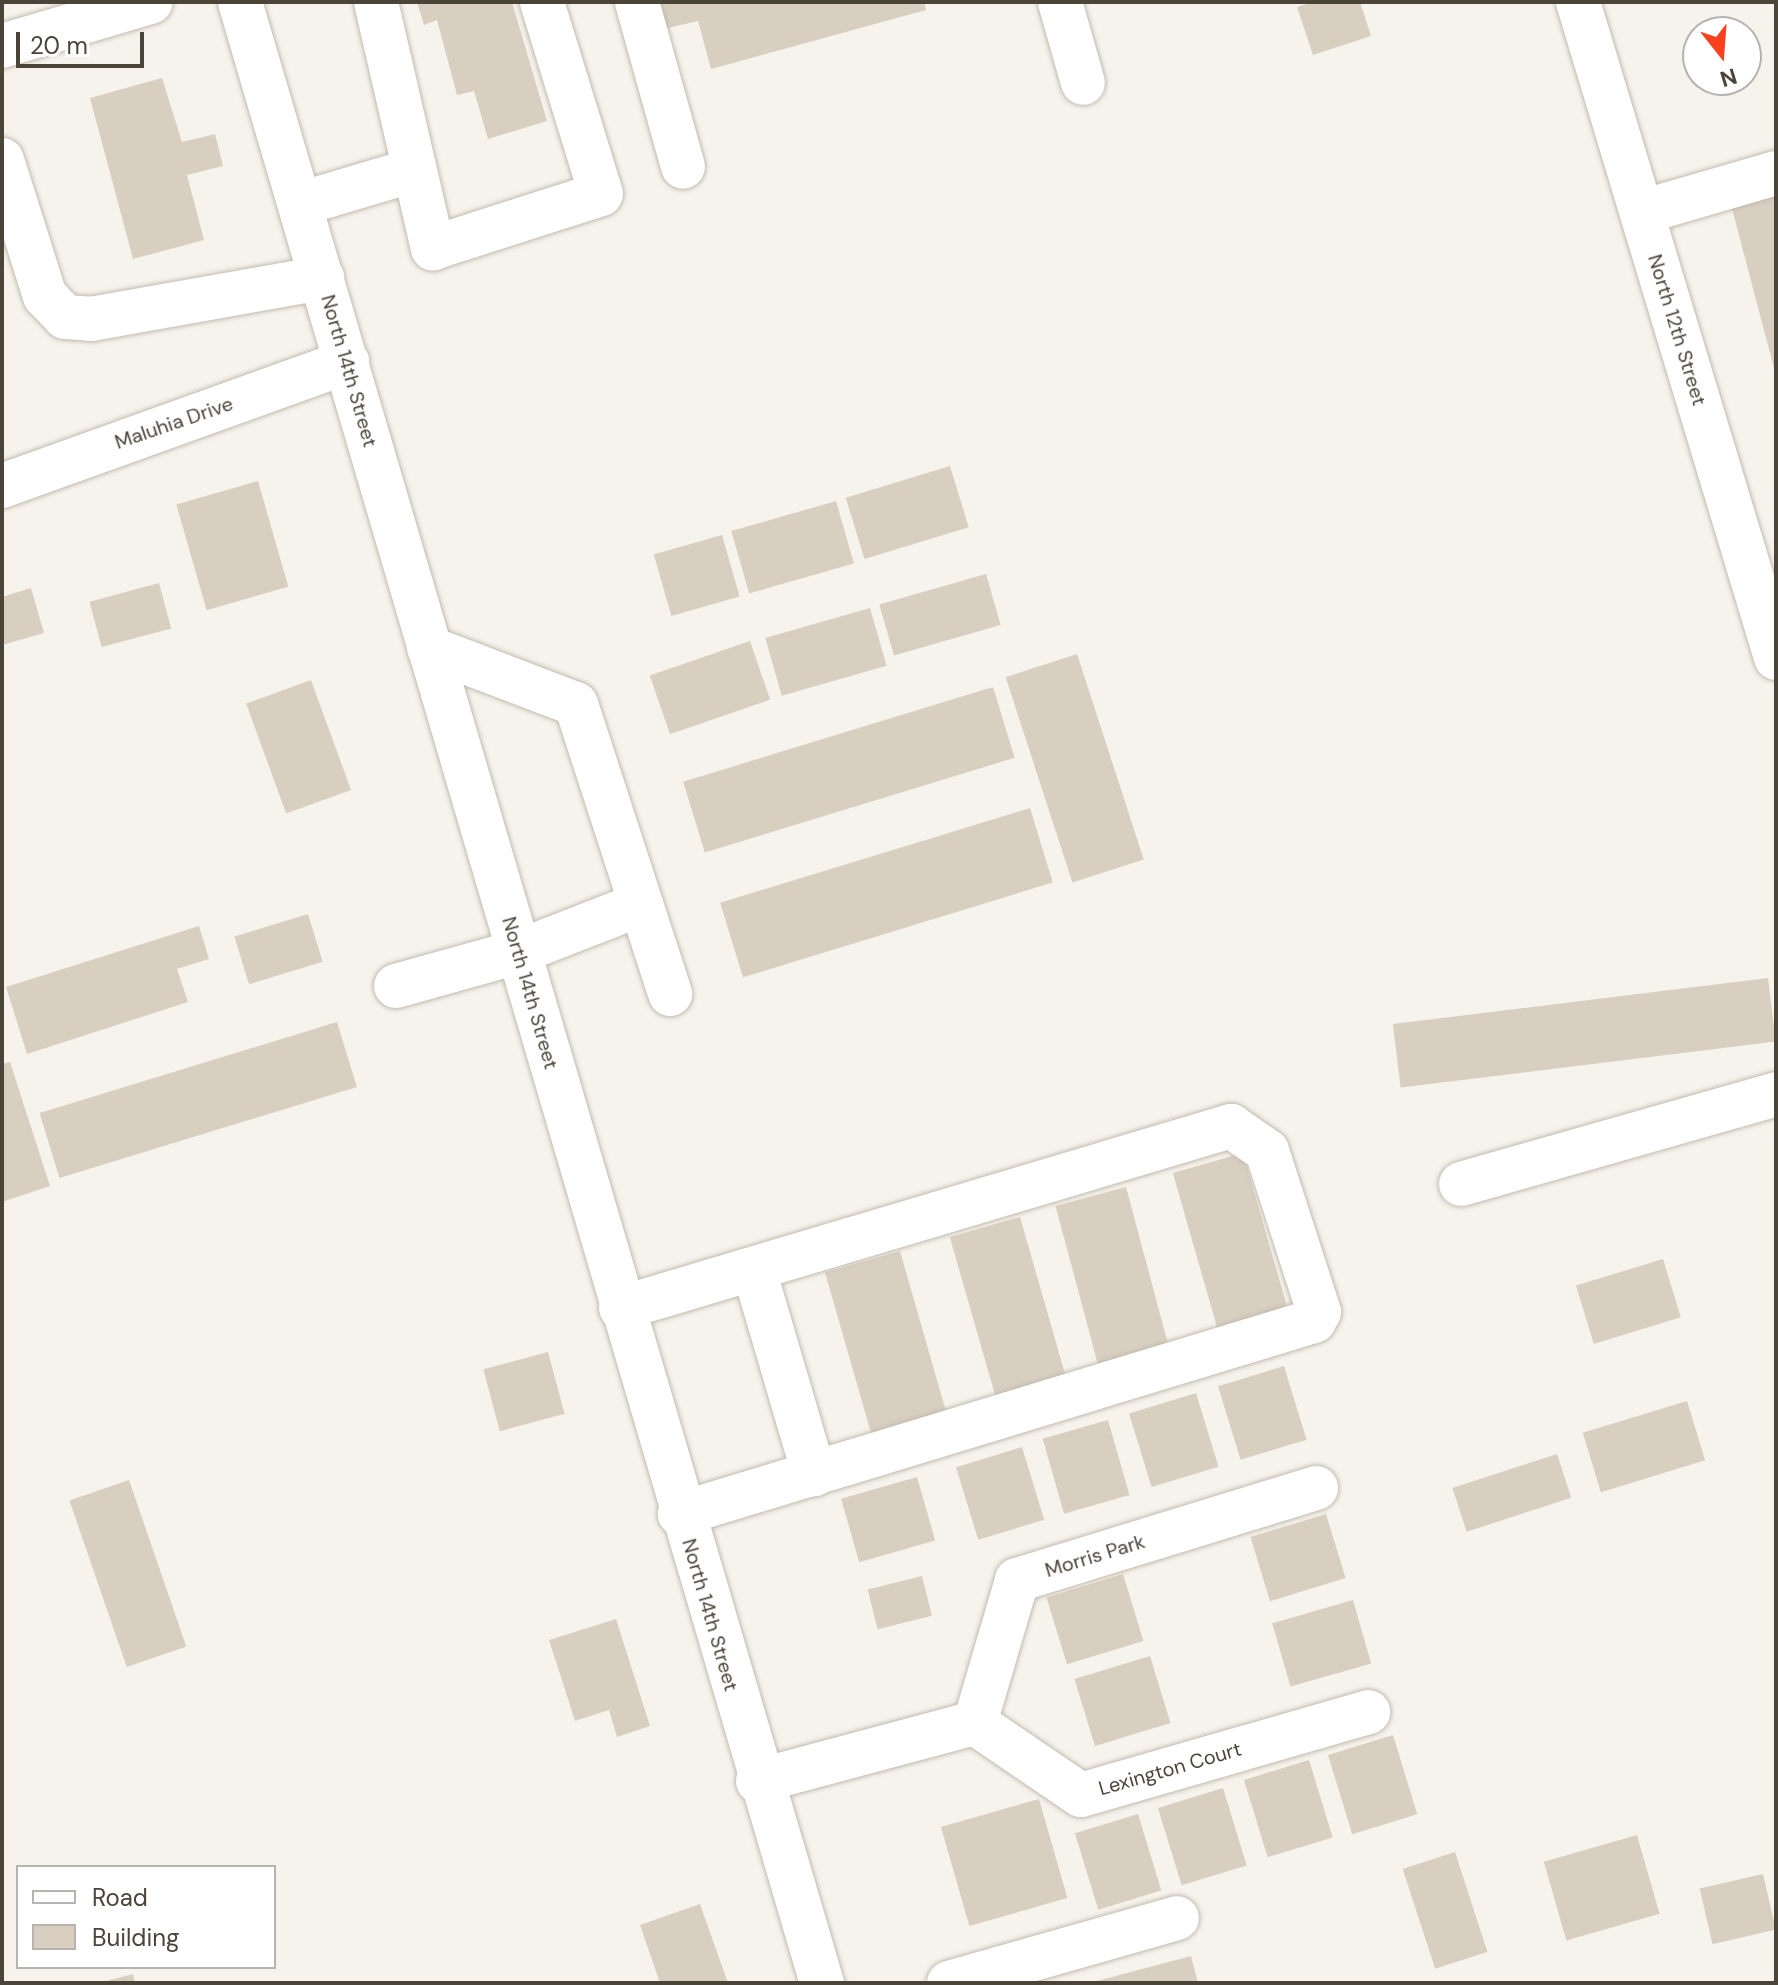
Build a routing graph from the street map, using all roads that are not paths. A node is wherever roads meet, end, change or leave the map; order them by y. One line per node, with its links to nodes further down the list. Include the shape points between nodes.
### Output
1 (151, 2): 8 (street)
2 (240, 2): 14 (street, North 14th Street)
3 (376, 2): 12 (street)
4 (542, 2): 12 (street, via 601,194 433,248)
5 (637, 2): 11 (street)
6 (1060, 2): 9 (street)
7 (1578, 2): 15 (street, North 12th Street)
8 (2, 46)
9 (1083, 83)
10 (2, 160): 16 (street, via 45,296 65,317 91,319)
11 (683, 167)
12 (411, 171): 14 (street)
13 (1776, 173): 15 (street)
14 (300, 204): 16 (street, North 14th Street)
15 (1642, 212): 20 (street, North 12th Street)
16 (322, 278): 17 (street, North 14th Street)
17 (347, 362): 18 (street, Maluhia Drive); 19 (street, North 14th Street)
18 (2, 486)
19 (429, 648): 21 (street, via 576,704); 22 (street, North 14th Street)
20 (1776, 658)
21 (641, 904): 22 (street); 24 (street)
22 (518, 952): 23 (street); 28 (street, North 14th Street)
23 (396, 986)
24 (670, 994)
25 (1776, 1094): 26 (street)
26 (1461, 1184)
27 (754, 1270): 28 (street); 29 (street); 29 (street, via 1231,1126 1267,1151 1319,1312 1314,1321)
28 (621, 1308): 31 (street, North 14th Street)
29 (814, 1474): 31 (street)
30 (1316, 1488): 33 (street, Morris Park, via 1017,1580)
31 (680, 1514): 34 (street, North 14th Street)
32 (1368, 1712): 33 (street, Lexington Court, via 1081,1795)
33 (975, 1723): 34 (street)
34 (758, 1781): 37 (street, North 14th Street)
35 (1177, 1918): 36 (street)
36 (1068, 1967): 38 (street)
37 (822, 1983)
38 (949, 1983)

